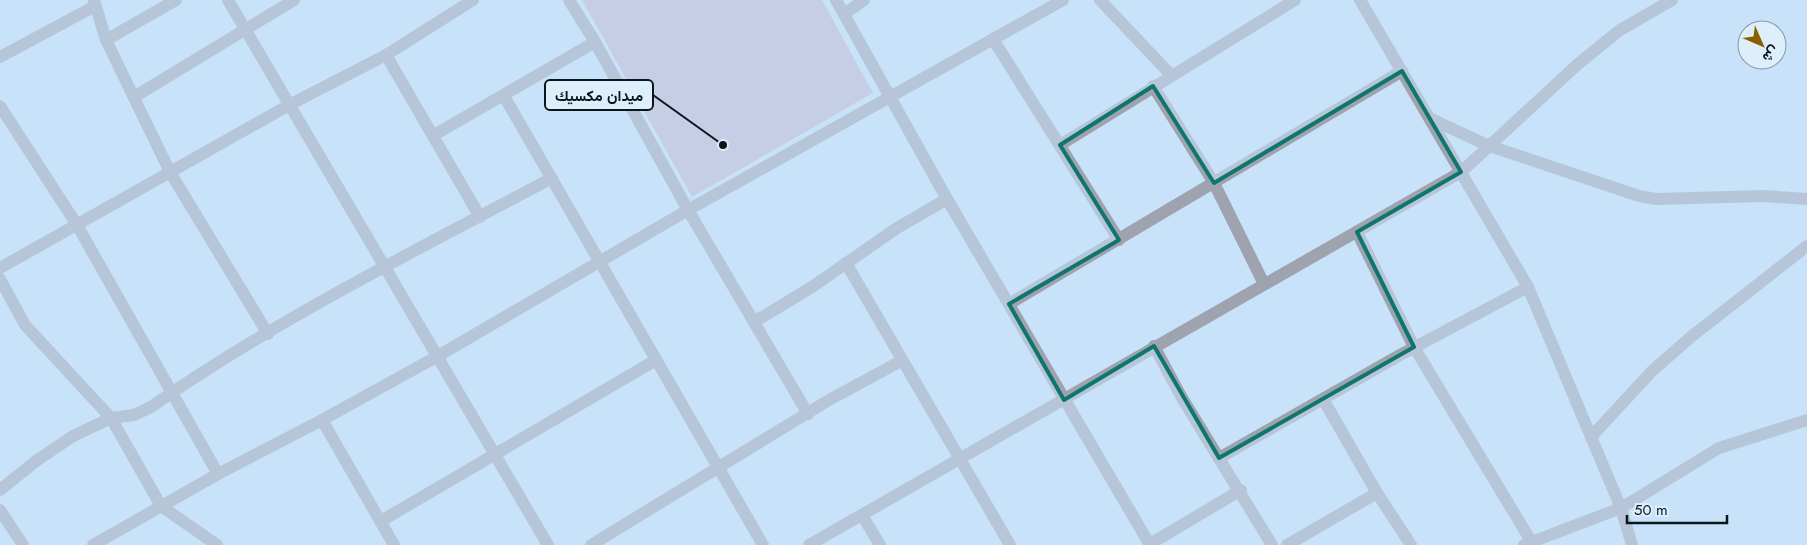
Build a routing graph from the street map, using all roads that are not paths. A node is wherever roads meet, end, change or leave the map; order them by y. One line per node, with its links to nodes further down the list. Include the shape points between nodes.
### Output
1 (176, 0): 18 (street)
2 (228, 0): 16 (street)
3 (294, 0): 16 (street)
4 (472, 0): 20 (street)
5 (569, 0): 19 (street)
6 (836, 0): 15 (street)
7 (864, 0): 15 (street)
8 (1063, 0): 17 (street)
9 (1100, 0): 23 (street)
10 (1295, 0): 23 (street)
11 (1360, 0): 22 (street)
12 (1672, 0): 14 (street)
13 (94, 3): 18 (street); 21 (street)
14 (1659, 4): 33 (street, via 1585,58)
15 (844, 14): 26 (street)
16 (245, 30): 27 (street); 28 (street)
17 (993, 39): 26 (street); 32 (street)
18 (106, 40): 27 (street)
19 (595, 42): 25 (street); 40 (street)
20 (386, 55): 28 (street); 31 (street)
21 (0, 57)
22 (1402, 71): 30 (street); 37 (street)
23 (1170, 76): 24 (street)
24 (1153, 86): 32 (street); 37 (street)
25 (504, 96): 31 (street); 36 (street)
26 (890, 96): 38 (street); 40 (street)
27 (134, 97): 34 (street)
28 (291, 104): 34 (street); 48 (street)
29 (0, 106): 42 (street)
30 (1431, 119): 33 (street); 35 (street)
31 (434, 135): 41 (street)
32 (1060, 145): 44 (street)
33 (1488, 145): 35 (street); 39 (street, via 1656,199 1764,196)
34 (170, 172): 42 (street); 55 (street)
35 (1461, 172): 43 (street); 52 (street)
36 (552, 178): 41 (street); 46 (street)
37 (1214, 184): 44 (street); 51 (street)
38 (947, 199): 47 (street); 53 (street)
39 (1807, 199)
40 (688, 210): 46 (street); 54 (street)
41 (480, 216): 48 (street)
42 (77, 225): 49 (street); 61 (street)
43 (1357, 232): 51 (street); 57 (street)
44 (1119, 240): 53 (street)
45 (1807, 246): 68 (street, via 1652,371)
46 (600, 261): 58 (street); 59 (street)
47 (846, 263): 54 (street); 60 (street)
48 (384, 267): 55 (street); 58 (street)
49 (0, 268)
50 (0, 279): 65 (street, via 25,325)
51 (1264, 284): 56 (street)
52 (1528, 287): 57 (street); 68 (street)
53 (1009, 304): 63 (street)
54 (754, 322): 64 (street)
55 (268, 334): 61 (street)
56 (1154, 346): 63 (street); 70 (street)
57 (1414, 347): 62 (street); 83 (street)
58 (438, 356): 66 (street); 69 (street)
59 (656, 360): 69 (street); 72 (street)
60 (902, 361): 64 (street); 71 (street)
61 (173, 391): 65 (street, via 134,415); 73 (street)
62 (1323, 398): 70 (street); 76 (street)
63 (1064, 400): 71 (street); 94 (street)
64 (808, 414): 72 (street)
65 (111, 418): 74 (street, via 73,436); 77 (street)
66 (322, 420): 73 (street); 81 (street)
67 (1807, 420): 78 (street, via 1719,448)
68 (1591, 437): 78 (street)
69 (496, 452): 81 (street); 88 (street)
70 (1219, 458): 75 (street)
71 (962, 459): 80 (street); 93 (street)
72 (718, 469): 89 (street); 90 (street)
73 (218, 474): 77 (street)
74 (0, 490)
75 (1240, 490): 94 (street); 95 (street)
76 (1377, 493): 96 (street); 97 (street)
77 (161, 506): 82 (street); 86 (street)
78 (1621, 508): 83 (street); 98 (street)
79 (0, 510): 84 (street)
80 (862, 515): 91 (street); 92 (street)
81 (381, 521): 87 (street)
82 (108, 541): 85 (street)
83 (1527, 543)
84 (23, 545)
85 (93, 545)
86 (217, 545)
87 (394, 545)
88 (548, 545)
89 (591, 545)
90 (763, 545)
91 (809, 545)
92 (880, 545)
93 (1010, 545)
94 (1150, 545)
95 (1272, 545)
96 (1286, 545)
97 (1411, 545)
98 (1632, 545)

